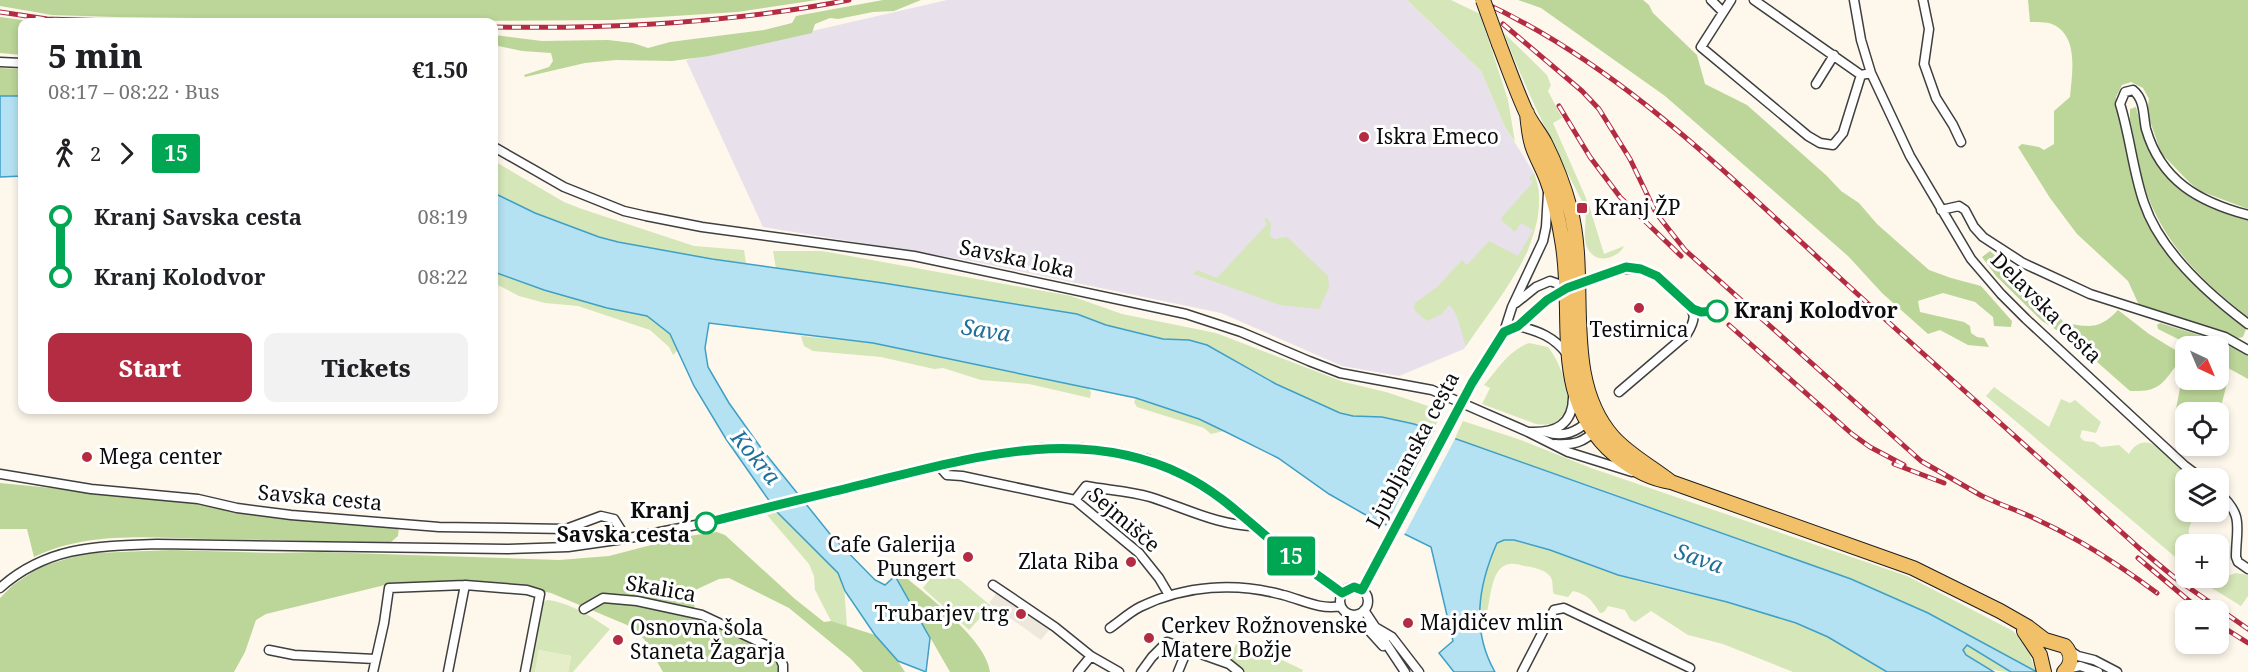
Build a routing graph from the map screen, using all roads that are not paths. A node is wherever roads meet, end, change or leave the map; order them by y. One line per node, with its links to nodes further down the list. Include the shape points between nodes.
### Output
1 (1482, 0): 14 (main road, Ljubljanska cesta, bridge)
2 (1711, 0): 7 (street)
3 (1731, 0): 7 (street)
4 (1754, 0): 8 (street)
5 (1854, 0): 11 (street, Delavska cesta)
6 (1923, 0): 15 (street, via 1929,29 1924,64 1936,98)
7 (1723, 12): 12 (street, via 1701,47 1820,143 1833,145 1843,133)
8 (1834, 55): 12 (street); 13 (street)
9 (0, 62): 10 (street)
10 (18, 63)
11 (1871, 73): 12 (street); 18 (street, Delavska cesta, via 1893,123)
12 (1860, 75)
13 (1816, 84)
14 (1527, 113): 17 (main road, Ljubljanska cesta, via 1532,145); 20 (main road, Ljubljanska cesta, via 1545,144 1570,208 1578,255)
15 (1961, 142)
16 (498, 149): 30 (street, Savska loka, via 564,187 624,211 693,226 914,256 1186,314 1340,373 1441,394)
17 (1548, 183): 20 (main road); 21 (street, Ljubljanska cesta, via 1543,241)
18 (1941, 210): 25 (street, via 1959,206 1983,237 1996,246 2090,294 2225,337); 34 (street, Delavska cesta, via 1971,259 2001,294)
19 (2248, 215): 22 (street, via 2198,198 2170,175 2147,130 2140,96 2133,90 2125,92 2120,104 2144,203 2161,237 2181,265)
20 (1573, 286): 21 (street, via 1550,281); 23 (street, via 1547,300); 26 (main road); 28 (street, via 1626,267 1641,269 1657,276 1693,309 1687,334); 29 (main road, Ljubljanska cesta, via 1586,388)
21 (1512, 307): 24 (street, Ljubljanska cesta)
22 (2248, 324)
23 (1518, 326): 24 (street); 26 (street, via 1554,339)
24 (1504, 332): 46 (street, Ljubljanska cesta, bridge, via 1472,383)
25 (2248, 350)
26 (1567, 354): 27 (main road)
27 (1573, 384): 29 (main road, via 1578,402); 31 (street, via 1569,416 1565,423)
28 (1619, 392)
29 (1595, 422): 31 (street, via 1569,434); 32 (street, via 1580,442); 36 (main road, via 1605,446); 37 (main road, Ljubljanska cesta)
30 (1528, 432): 31 (street); 32 (street, Savska loka)
31 (1546, 432)
32 (1551, 444): 36 (street, Savska loka)
33 (939, 466): 38 (street, Sejmišče, via 947,475); 40 (street, Savska cesta, via 1042,448 1121,453 1147,459 1185,476); 41 (street, Savska cesta)
34 (2188, 468)
35 (0, 474): 41 (street, Savska cesta, via 291,515 440,527 566,529 601,516 614,519)
36 (1641, 474): 37 (main road)
37 (1671, 482): 53 (main road, via 1913,568)
38 (1075, 500): 40 (street, via 1086,486 1147,496 1209,519); 48 (street, Sejmišče, via 1139,553)
39 (2229, 502): 42 (street, via 2238,517 2236,557)
40 (1256, 526): 47 (street, Savska cesta)
41 (624, 539): 45 (street, Savska cesta, via 568,547 507,549 108,545 73,550 40,561)
42 (2248, 569)
43 (465, 585): 60 (street, via 389,588); 66 (street); 67 (street, via 540,594)
44 (993, 585): 59 (street)
45 (0, 588)
46 (1362, 590): 47 (street, via 1354,587); 51 (street, via 1368,602)
47 (1342, 593): 49 (street)
48 (1169, 595): 49 (street, via 1224,586 1247,587 1316,606); 54 (street, via 1139,608)
49 (1341, 606): 52 (street, via 1347,614)
50 (584, 609): 68 (street, Skalica, via 603,598 702,615 768,646 778,654)
51 (1365, 610): 52 (street); 55 (street)
52 (1355, 615): 55 (street)
53 (2012, 619): 56 (main road); 62 (main road, via 2030,638)
54 (1110, 628)
55 (1370, 628): 74 (street); 75 (street, via 1392,637)
56 (2054, 643): 61 (main road, via 2062,644); 62 (main road, via 2045,647)
57 (269, 650): 60 (street)
58 (1187, 650): 71 (street, via 1167,642); 72 (street); 73 (street, via 1229,664)
59 (1091, 656): 69 (street); 70 (street)
60 (375, 659): 65 (street)
61 (2067, 666): 64 (street); 77 (street, via 2078,656)
62 (2044, 667)
63 (1690, 668): 76 (street, via 1564,608 1554,610)
64 (2093, 670)
65 (373, 672)
66 (448, 672)
67 (525, 672)
68 (783, 672)
69 (1078, 672)
70 (1119, 672)
71 (1141, 672)
72 (1178, 672)
73 (1239, 672)
74 (1405, 672)
75 (1419, 672)
76 (1522, 672)
77 (2117, 672)

